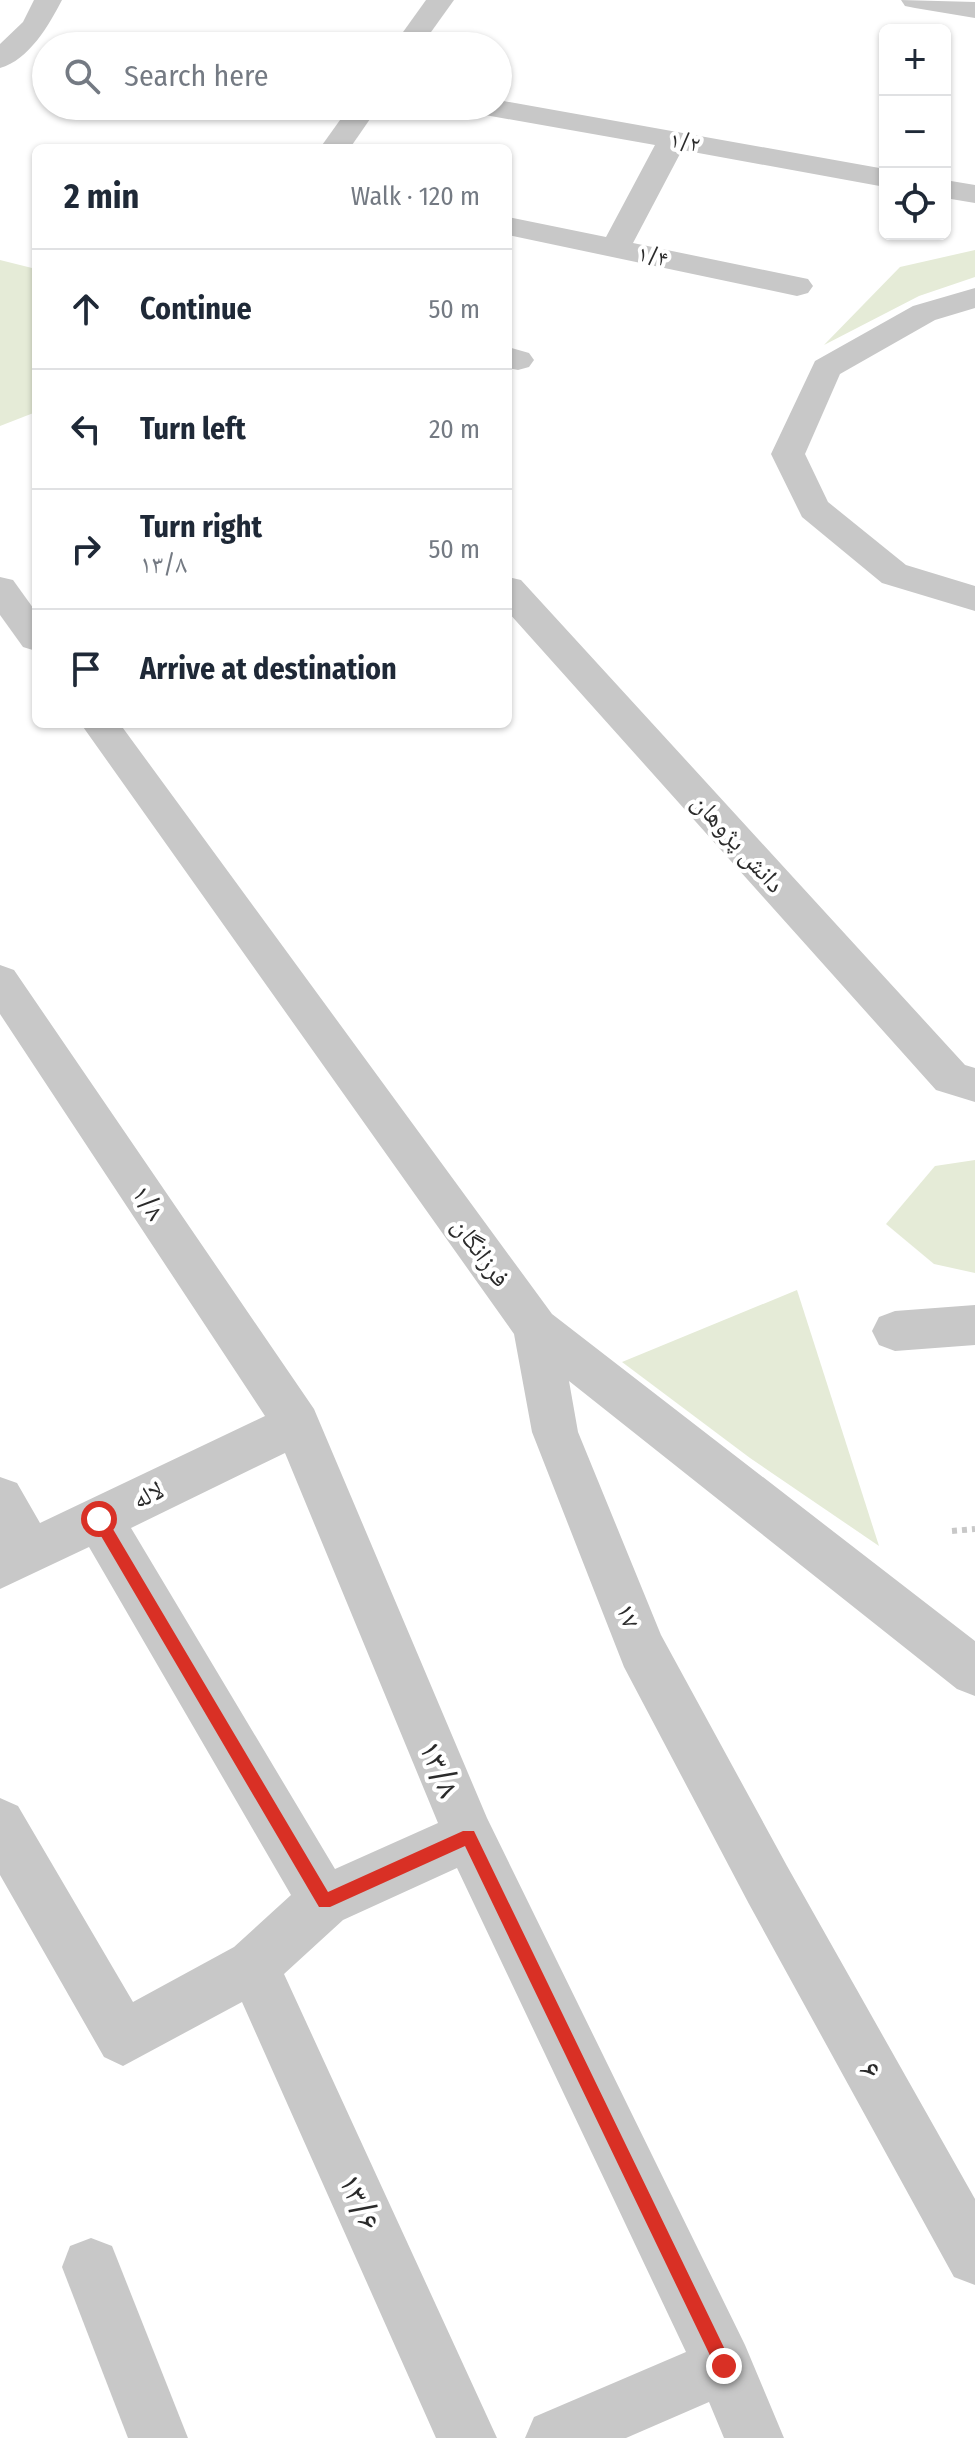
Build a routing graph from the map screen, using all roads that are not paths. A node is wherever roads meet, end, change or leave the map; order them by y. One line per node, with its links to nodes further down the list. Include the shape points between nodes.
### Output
1 (48, 0): 6 (street, via 35,26)
2 (440, 0): 5 (street)
3 (915, 0): 4 (street)
4 (975, 10)
5 (417, 32)
6 (0, 59)
7 (512, 111): 9 (street, ۱/۲)
8 (355, 120): 10 (street)
9 (673, 140): 11 (street, ۱/۲); 15 (street)
10 (338, 144)
11 (879, 177)
12 (951, 190): 13 (street)
13 (975, 194)
14 (512, 227): 15 (street, ۱/۴)
15 (615, 248): 16 (street, ۱/۴)
16 (797, 286)
17 (975, 298): 20 (street, via 924,313 826,368 788,454 814,509 894,574)
18 (0, 589): 21 (street)
19 (512, 593): 24 (street, دانش پژوهان, via 951,1078)
20 (975, 599)
21 (32, 633)
22 (103, 728): 26 (street, فرزانگان)
23 (0, 981): 28 (street, ۱/۸)
24 (975, 1085)
25 (975, 1325): 27 (street)
26 (536, 1328): 32 (street, فرزانگان); 35 (street, ۱۷, via 555,1432 642,1650)
27 (895, 1331)
28 (297, 1424): 30 (street, لاله); 34 (street, ۱۳/۸)
29 (0, 1499): 31 (street)
30 (99, 1519): 31 (street, لاله); 36 (street)
31 (15, 1559)
32 (975, 1672)
33 (0, 1824): 37 (street, via 123,2038)
34 (469, 1836): 36 (street); 40 (street, ۱۳/۸)
35 (768, 1885): 38 (street, ۶)
36 (324, 1901): 37 (street)
37 (253, 1966): 42 (street, ۱۳/۶)
38 (975, 2256)
39 (91, 2267): 41 (street)
40 (724, 2366): 43 (street); 44 (street, ۱۳/۸)
41 (158, 2438)
42 (467, 2438)
43 (555, 2438)
44 (754, 2438)

